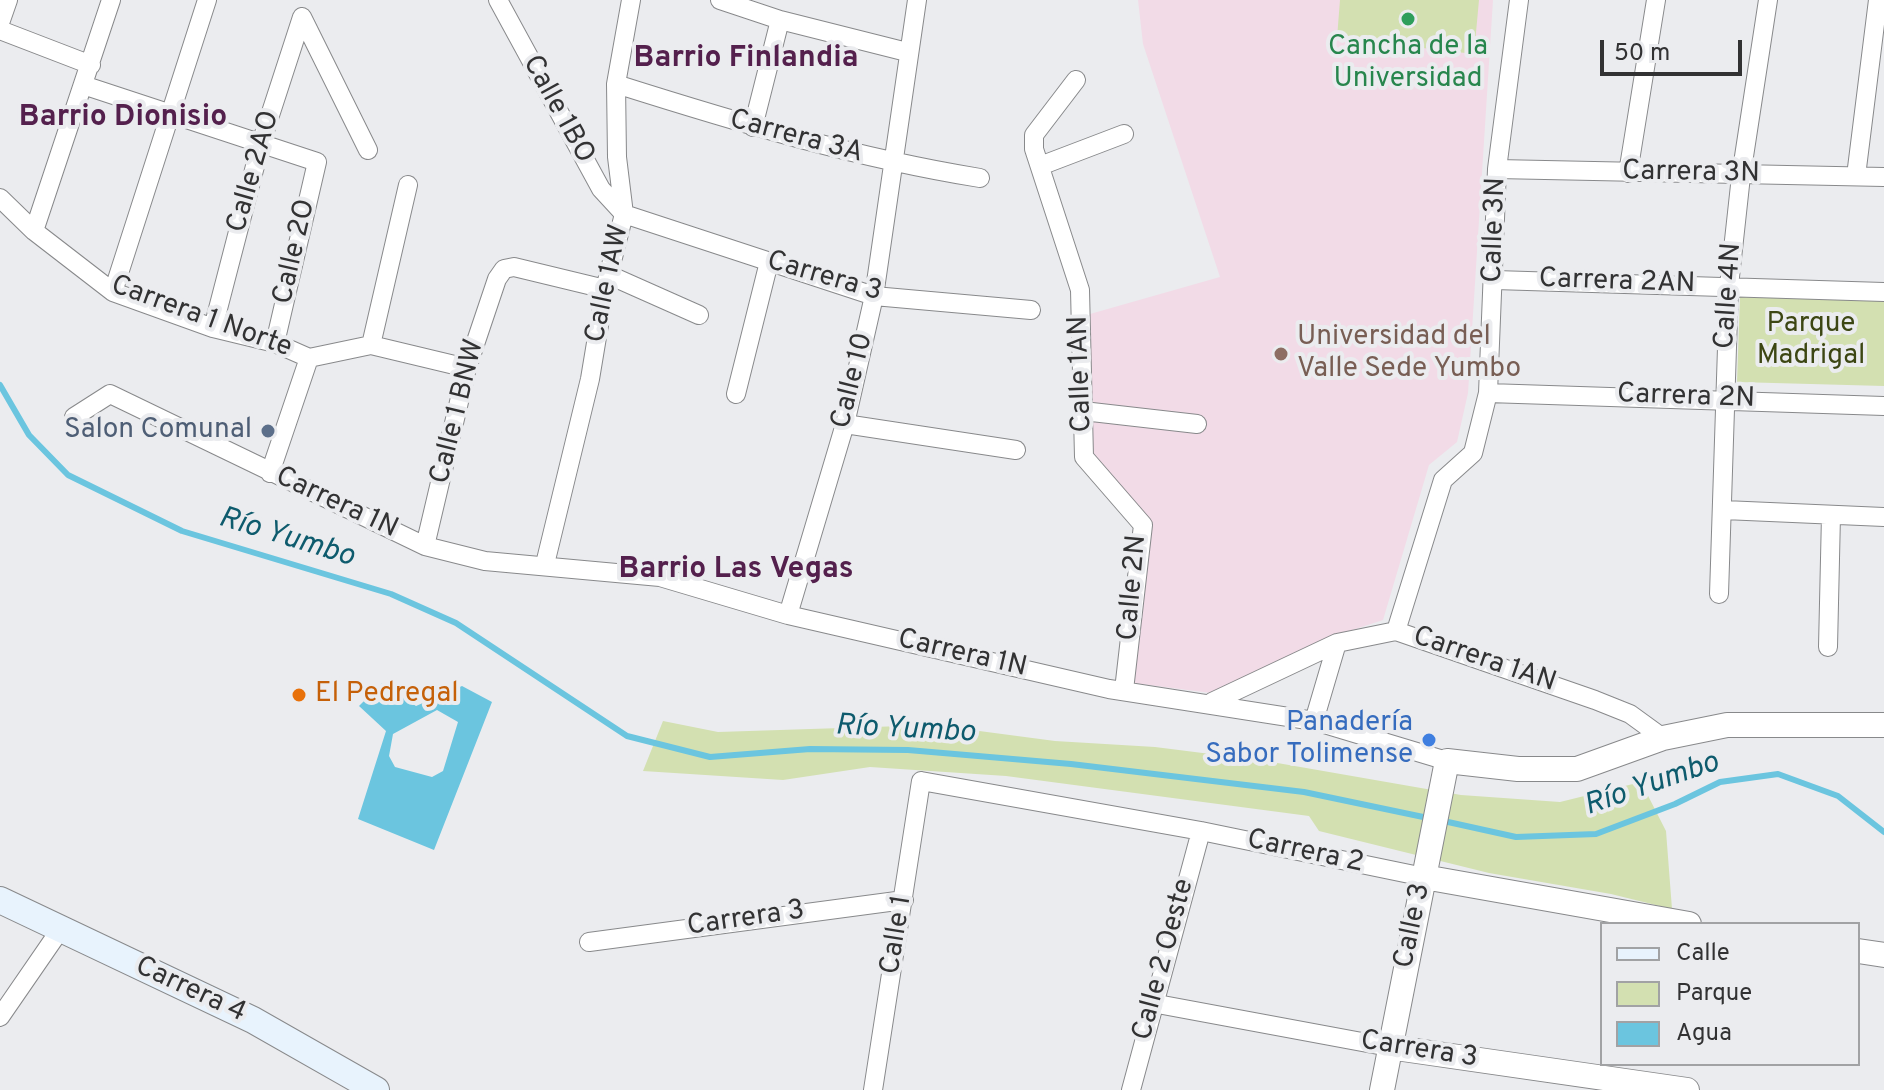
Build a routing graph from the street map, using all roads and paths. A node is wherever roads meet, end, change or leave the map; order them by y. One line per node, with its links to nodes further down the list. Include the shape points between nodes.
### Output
1 (8, 0): 13 (street)
2 (111, 0): 16 (street)
3 (207, 0): 20 (street)
4 (498, 0): 35 (street, Calle 1BO, via 601,189)
5 (631, 0): 18 (street, Calle 1AW)
6 (720, 0): 12 (street)
7 (917, 0): 15 (street, Calle 10)
8 (1519, 0): 27 (street, Calle 3N)
9 (1656, 0): 28 (street)
10 (1768, 0): 29 (street, Calle 4N)
11 (1878, 0): 30 (street)
12 (780, 20): 15 (street); 21 (street)
13 (0, 23)
14 (0, 30): 16 (street)
15 (907, 52): 25 (street, Calle 10)
16 (91, 65): 19 (street)
17 (1076, 80): 26 (street, Calle 1AN, via 1034,135)
18 (616, 84): 21 (street, Carrera 3A); 35 (street, Calle 1AW)
19 (83, 85): 20 (street); 36 (street)
20 (170, 113): 23 (street); 41 (street)
21 (753, 127): 25 (street, Carrera 3A)
22 (1124, 134): 26 (street)
23 (261, 143): 24 (street, Calle 2AO, via 302,17); 46 (street, Calle 2AO); 47 (street, Calle 2O, via 317,162)
24 (368, 150)
25 (894, 164): 32 (street, Carrera 3A); 43 (street, Calle 10)
26 (1040, 166): 55 (street, Calle 1AN, via 1080,290)
27 (1497, 169): 28 (street, Carrera 3N); 38 (street, Calle 3N)
28 (1628, 173): 29 (street, Carrera 3N)
29 (1741, 176): 30 (street, Carrera 3N); 40 (street, Calle 4N)
30 (1856, 176): 31 (street, Carrera 3N)
31 (1884, 177)
32 (980, 178)
33 (408, 185): 48 (street)
34 (0, 198): 36 (street, Carrera 1 Norte)
35 (624, 214): 37 (street, Carrera 3); 39 (street, Calle 1AW)
36 (34, 231): 41 (street, Carrera 1 Norte)
37 (769, 262): 43 (street, Carrera 3); 52 (street)
38 (1495, 280): 40 (street, Carrera 2AN); 51 (street, Calle 3N)
39 (607, 282): 45 (street); 50 (street, Calle 1 BNW, via 504,269); 66 (street, Calle 1AW, via 590,379)
40 (1729, 286): 42 (street, Carrera 2AN); 53 (street, Calle 4N)
41 (113, 292): 46 (street, Carrera 1 Norte)
42 (1884, 292)
43 (874, 296): 44 (street, Carrera 3); 57 (street, Calle 10)
44 (1031, 310)
45 (699, 315)
46 (213, 328): 47 (street, Carrera 1 Norte)
47 (275, 343): 49 (street, Carrera 1 Norte)
48 (371, 345): 49 (street); 50 (street)
49 (309, 358): 61 (street, Carrera 1 Norte)
50 (467, 368): 65 (street, Calle 1 BNW)
51 (1488, 393): 53 (street, Carrera 2N); 69 (street, Calle 3N, via 1473,453 1443,480)
52 (736, 394)
53 (1724, 399): 54 (street, Carrera 2N); 62 (street, Calle 4N)
54 (1884, 406)
55 (1083, 411): 58 (street); 60 (street, Calle 1AN)
56 (74, 417): 61 (street, Carrera 1N, via 110,394)
57 (845, 424): 59 (street); 68 (street, Calle 10)
58 (1197, 424)
59 (1016, 450)
60 (1084, 457): 72 (street, Calle 2N, via 1143,525)
61 (270, 473): 65 (street, Carrera 1N)
62 (1724, 510): 63 (street); 67 (street, Calle 4N)
63 (1831, 515): 64 (street); 71 (street)
64 (1884, 517)
65 (425, 546): 66 (street, Carrera 1N, via 485,561)
66 (545, 564): 68 (street, Carrera 1N, via 660,577)
67 (1719, 594)
68 (788, 615): 72 (street, Carrera 1N)
69 (1396, 631): 70 (street, Carrera 1AN); 76 (street, Carrera 1AN, via 1630,714)
70 (1337, 643): 73 (street, Carrera 1AN); 74 (street)
71 (1828, 647)
72 (1124, 690): 73 (street, Carrera 1N)
73 (1212, 702): 74 (street, Carrera 1N)
74 (1314, 721): 77 (street, Carrera 1N)
75 (1884, 725): 76 (street, Carrera 1N, via 1727,725)
76 (1663, 738): 77 (street, Carrera 1N, via 1577,769)
77 (1446, 766): 80 (street, Calle 3)
78 (921, 781): 79 (street, Carrera 2); 82 (street, Calle 1)
79 (1201, 831): 80 (street, Carrera 2); 89 (street, Calle 2 Oeste)
80 (1424, 877): 83 (street, Carrera 2); 91 (street, Calle 3)
81 (0, 900): 85 (main road, Carrera 4)
82 (904, 900): 86 (street, Carrera 3); 94 (street, Calle 1)
83 (1630, 919): 84 (street, Carrera 2)
84 (1665, 922)
85 (60, 930): 90 (street); 93 (main road, Carrera 4, via 253,1020)
86 (589, 942)
87 (1860, 951): 88 (street)
88 (1884, 955)
89 (1152, 1003): 91 (street, Carrera 3); 95 (street, Calle 2 Oeste)
90 (0, 1017)
91 (1389, 1047): 92 (street, Carrera 3); 96 (street, Calle 3)
92 (1608, 1078): 97 (street, Carrera 3)
93 (376, 1090)
94 (873, 1090)
95 (1131, 1090)
96 (1382, 1090)
97 (1687, 1090)

